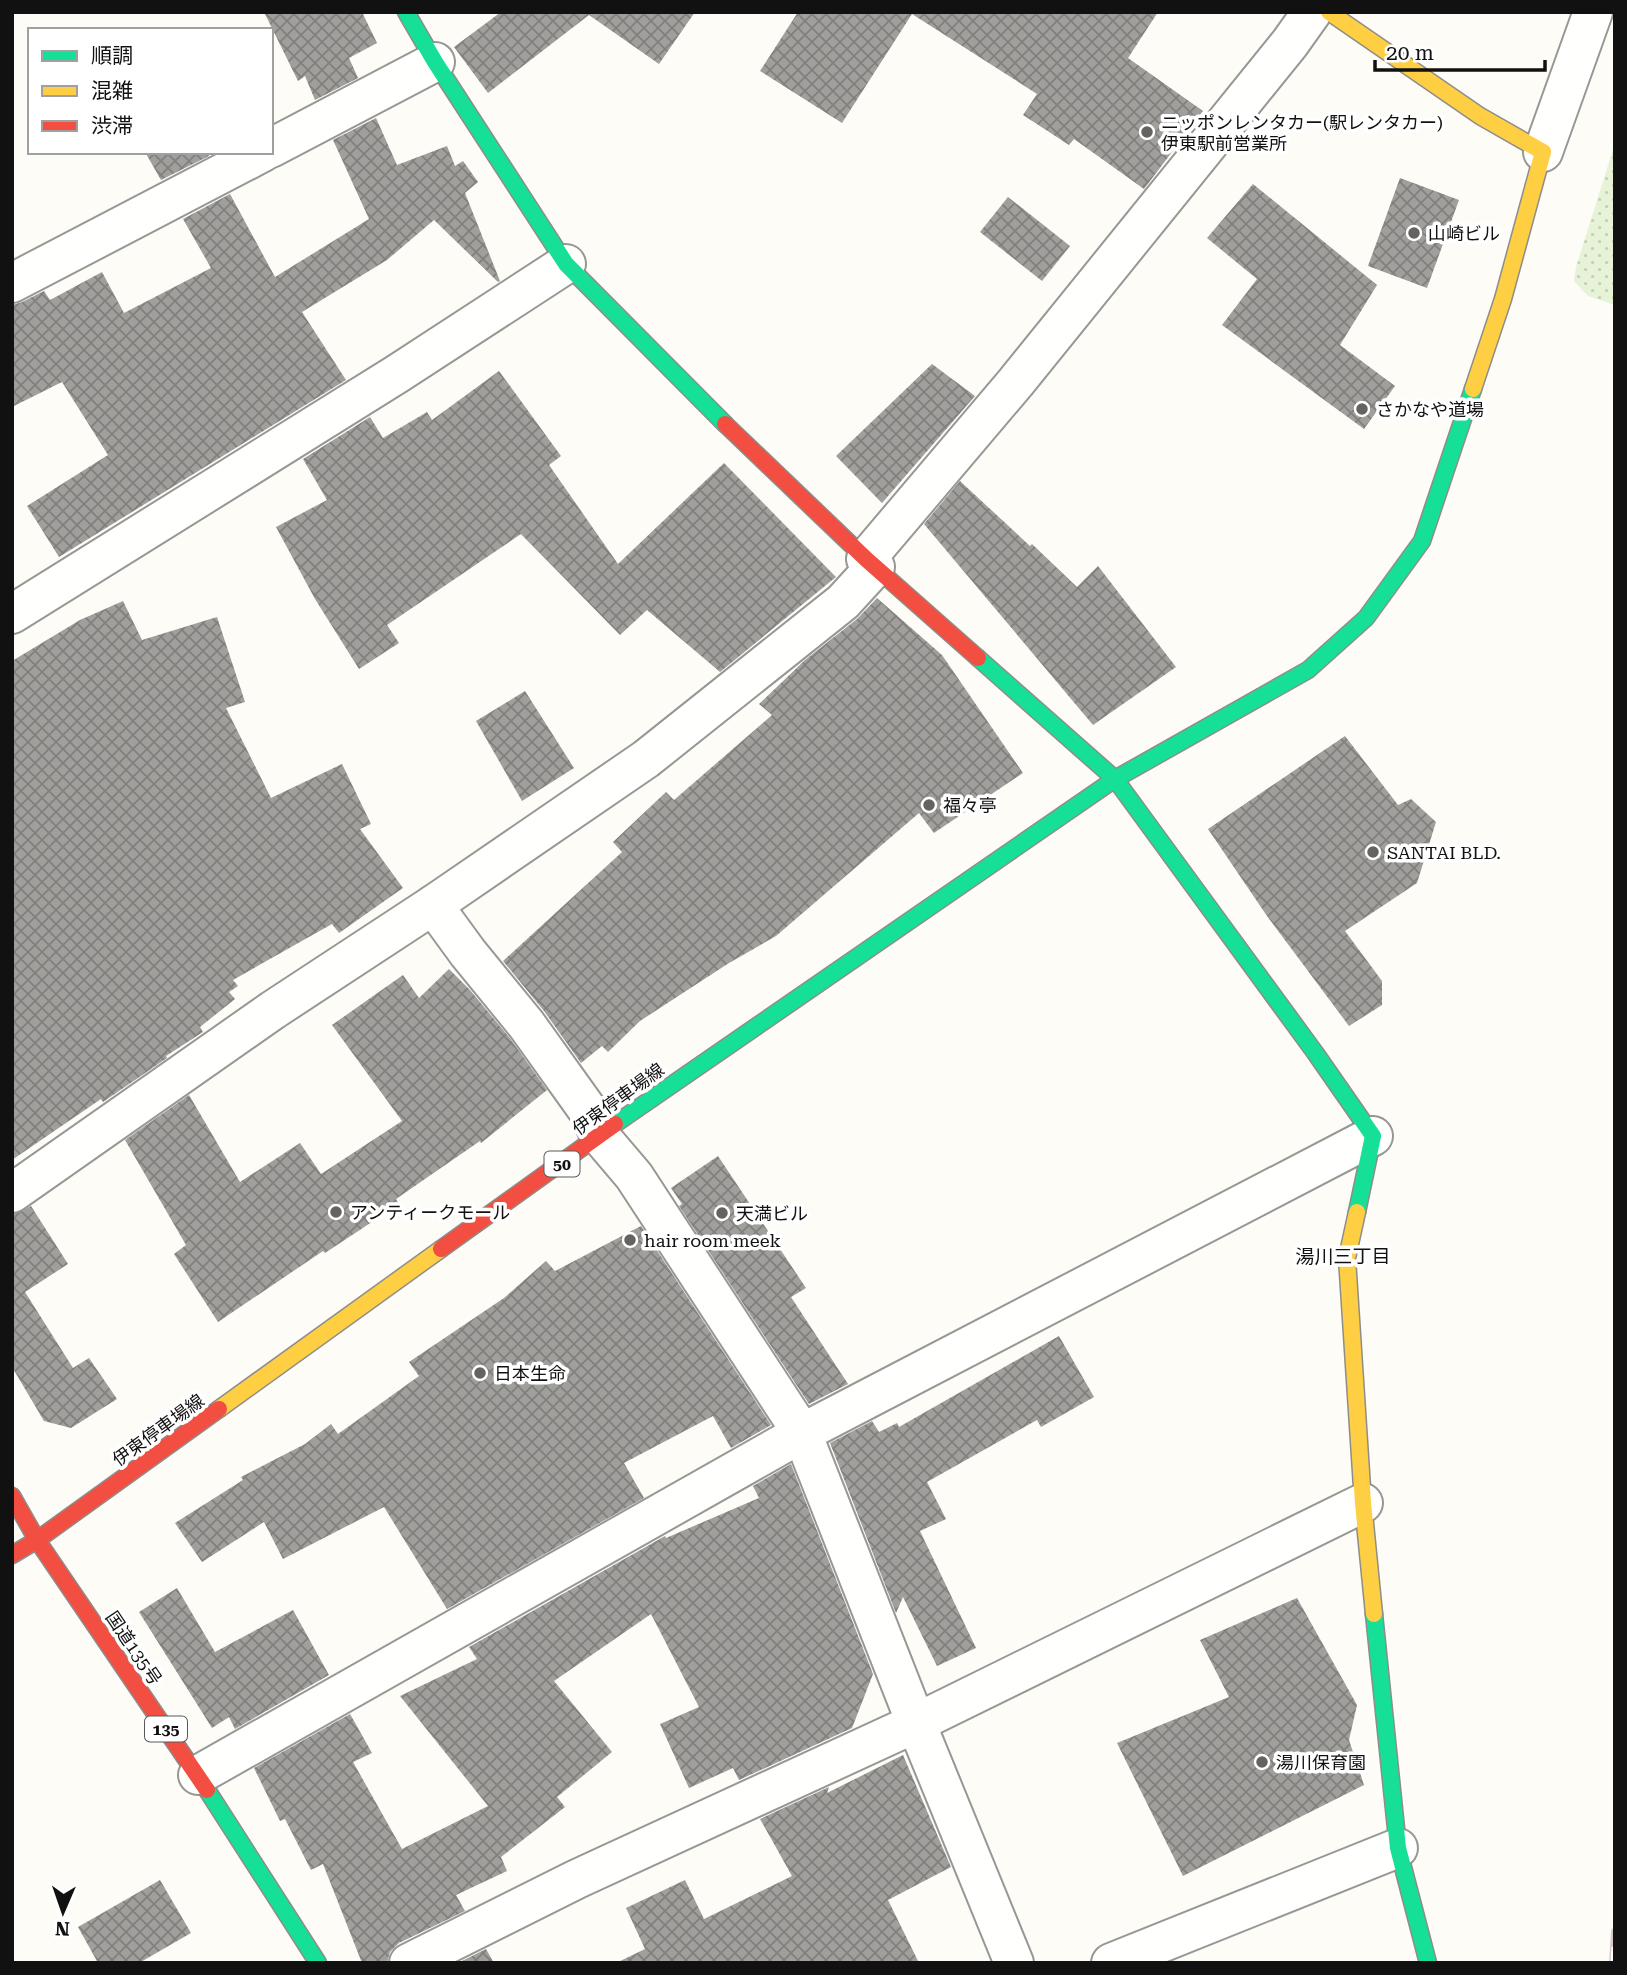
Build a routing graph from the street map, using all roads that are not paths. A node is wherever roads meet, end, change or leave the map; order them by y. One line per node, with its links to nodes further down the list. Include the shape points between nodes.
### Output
1 (407, 12): 5 (main road)
2 (1312, 12): 11 (street)
3 (1329, 12): 7 (main road, via 1480,116)
4 (1593, 12): 7 (street)
5 (435, 62): 6 (street); 9 (main road)
6 (273, 147)
7 (1543, 152): 13 (main road, 伊東停車場線, via 1503,299 1422,541 1366,618 1308,670)
8 (259, 154): 10 (street)
9 (566, 264): 11 (main road); 12 (street)
10 (12, 283)
11 (870, 563): 13 (main road); 14 (street, via 843,602 646,759)
12 (12, 614)
13 (1115, 779): 15 (main road, 伊東停車場線 / 50); 16 (main road)
14 (433, 905): 15 (street, via 574,1090); 17 (street, via 273,1010)
15 (600, 1136): 18 (street, via 634,1176); 21 (main road, 伊東停車場線 / 50)
16 (1373, 1136): 18 (street); 20 (main road, via 1347,1258)
17 (12, 1193)
18 (802, 1433): 23 (street); 24 (street)
19 (12, 1496): 21 (main road, 国道135号 / 135)
20 (1363, 1503): 23 (street); 25 (main road)
21 (37, 1540): 22 (main road, 伊東停車場線 / 50); 24 (main road, 国道135号 / 135)
22 (12, 1555)
23 (916, 1723): 27 (street, via 577,1879); 28 (street)
24 (198, 1775): 26 (main road, 国道135号 / 135)
25 (1398, 1848): 29 (street); 30 (main road)
26 (318, 1963)
27 (409, 1963)
28 (1014, 1963)
29 (1111, 1963)
30 (1427, 1963)

